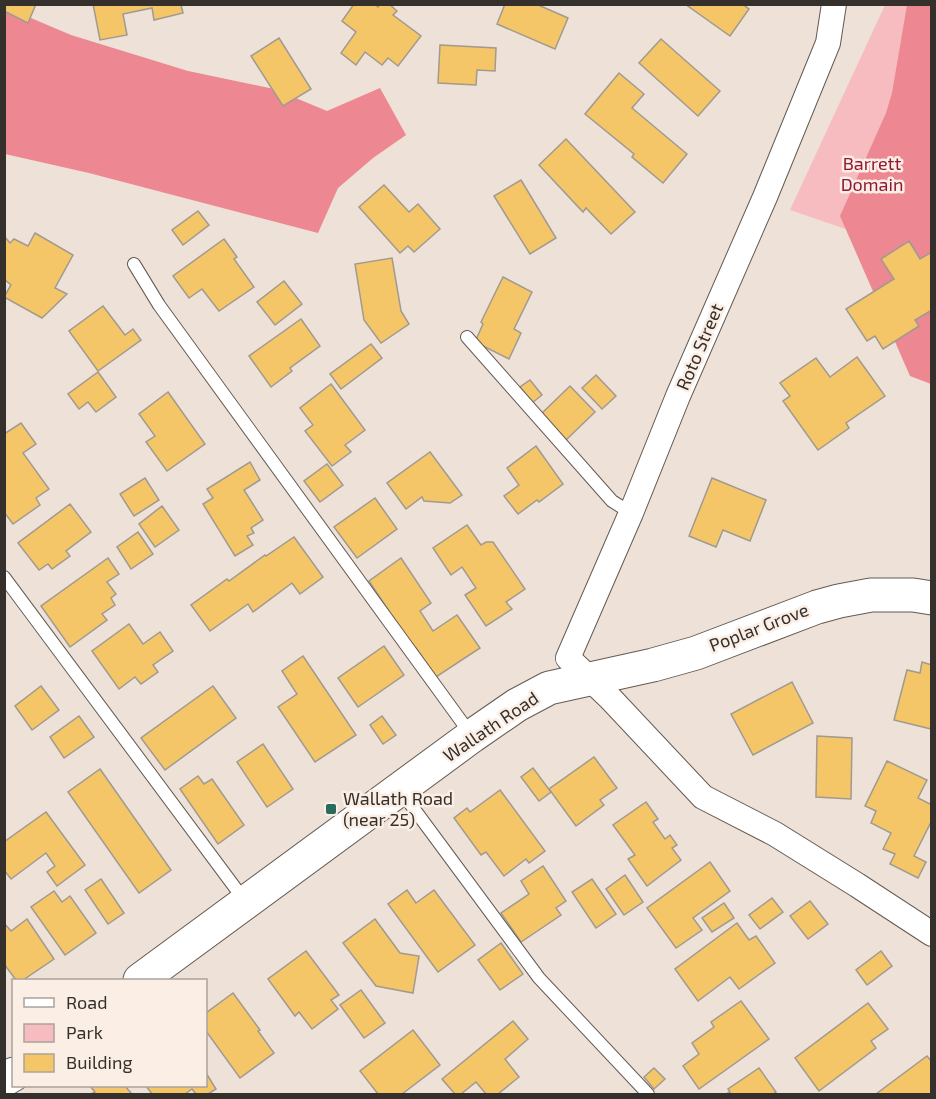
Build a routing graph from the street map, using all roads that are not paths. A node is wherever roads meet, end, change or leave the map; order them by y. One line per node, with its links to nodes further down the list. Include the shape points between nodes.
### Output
1 (834, 4): 4 (street, Roto Street, via 828,43)
2 (134, 264): 8 (lane, via 159,305)
3 (467, 337): 4 (lane, via 612,501)
4 (631, 513): 7 (street, Roto Street, via 568,658)
5 (4, 577): 10 (lane)
6 (932, 598): 7 (street, Poplar Grove, via 871,595 839,601 696,653)
7 (590, 680): 8 (street, Wallath Road, via 549,688); 11 (street, via 703,797 775,834)
8 (472, 736): 9 (street, Wallath Road)
9 (400, 790): 10 (street, Wallath Road); 13 (lane, via 539,978)
10 (246, 903): 12 (street, Wallath Road)
11 (932, 934)
12 (143, 979)
13 (648, 1095)

